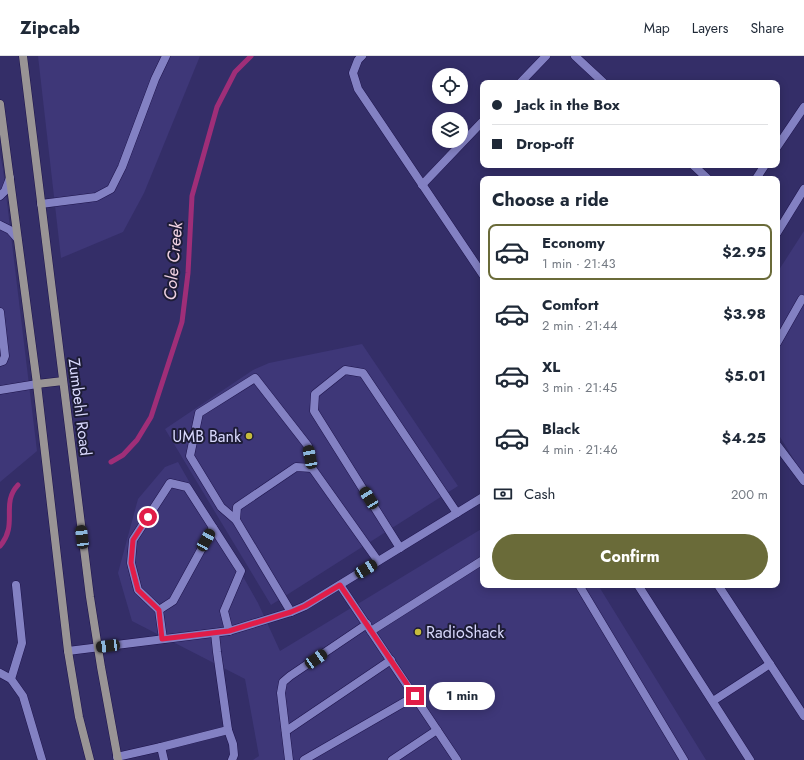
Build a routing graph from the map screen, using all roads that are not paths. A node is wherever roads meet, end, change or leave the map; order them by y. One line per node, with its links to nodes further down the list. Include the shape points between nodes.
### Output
1 (166, 56): 18 (street, via 112,189 96,197)
2 (362, 56): 15 (street, via 353,73 358,89)
3 (546, 56): 6 (street)
4 (575, 56): 7 (street)
5 (23, 58): 18 (main road, Zumbehl Road)
6 (523, 80)
7 (601, 80)
8 (0, 104): 14 (main road)
9 (804, 107): 11 (street)
10 (480, 124): 15 (street)
11 (780, 143)
12 (696, 168): 13 (street)
13 (705, 176)
14 (10, 178): 17 (street); 21 (main road)
15 (422, 185): 22 (street)
16 (804, 189): 20 (street)
17 (0, 196)
18 (41, 204): 27 (main road, Zumbehl Road)
19 (0, 225): 21 (street, via 10,230)
20 (780, 228)
21 (17, 238): 28 (main road)
22 (480, 271)
23 (802, 299): 25 (street)
24 (0, 312): 26 (street, via 5,356)
25 (780, 338)
26 (0, 362)
27 (63, 381): 28 (main road); 51 (main road, Zumbehl Road)
28 (37, 384): 29 (street); 52 (main road)
29 (0, 390)
30 (780, 450): 32 (street)
31 (312, 468): 35 (street, via 296,467 237,507); 35 (street, via 308,446 255,378 199,413 190,456 221,507); 38 (street)
32 (804, 481)
33 (480, 499): 34 (street)
34 (457, 513): 37 (street); 37 (street, via 363,373 345,370 315,394 314,411)
35 (236, 520): 46 (street)
36 (213, 528): 45 (street, via 173,601); 45 (street, via 187,487 170,483 133,540 131,563 138,590); 48 (street, via 241,571 224,611)
37 (400, 548): 38 (street)
38 (378, 561): 41 (street)
39 (480, 562): 47 (street)
40 (16, 585): 56 (street, via 22,643)
41 (340, 585): 46 (street); 47 (street)
42 (581, 588): 73 (street)
43 (640, 588): 58 (street)
44 (720, 588): 54 (street)
45 (159, 610): 50 (street)
46 (291, 612): 48 (street)
47 (369, 628): 53 (street); 62 (street, via 283,682 281,693)
48 (229, 631): 49 (street)
49 (215, 633): 50 (street); 60 (street)
50 (162, 639): 51 (street)
51 (97, 647): 52 (street); 64 (main road, Zumbehl Road)
52 (68, 651): 66 (main road, via 79,717)
53 (390, 660): 57 (street); 62 (street)
54 (770, 664): 58 (street); 59 (street)
55 (0, 673): 56 (street)
56 (11, 679): 65 (street, via 23,696)
57 (415, 696): 61 (street); 70 (street)
58 (713, 701): 74 (street)
59 (804, 716)
60 (228, 730): 63 (street); 68 (street, via 234,755)
61 (437, 730): 71 (street); 72 (street)
62 (286, 731): 69 (street)
63 (161, 747): 64 (street); 67 (street)
64 (117, 759)
65 (42, 760)
66 (90, 760)
67 (164, 760)
68 (232, 760)
69 (290, 760)
70 (304, 760)
71 (392, 760)
72 (457, 760)
73 (684, 760)
74 (750, 760)

